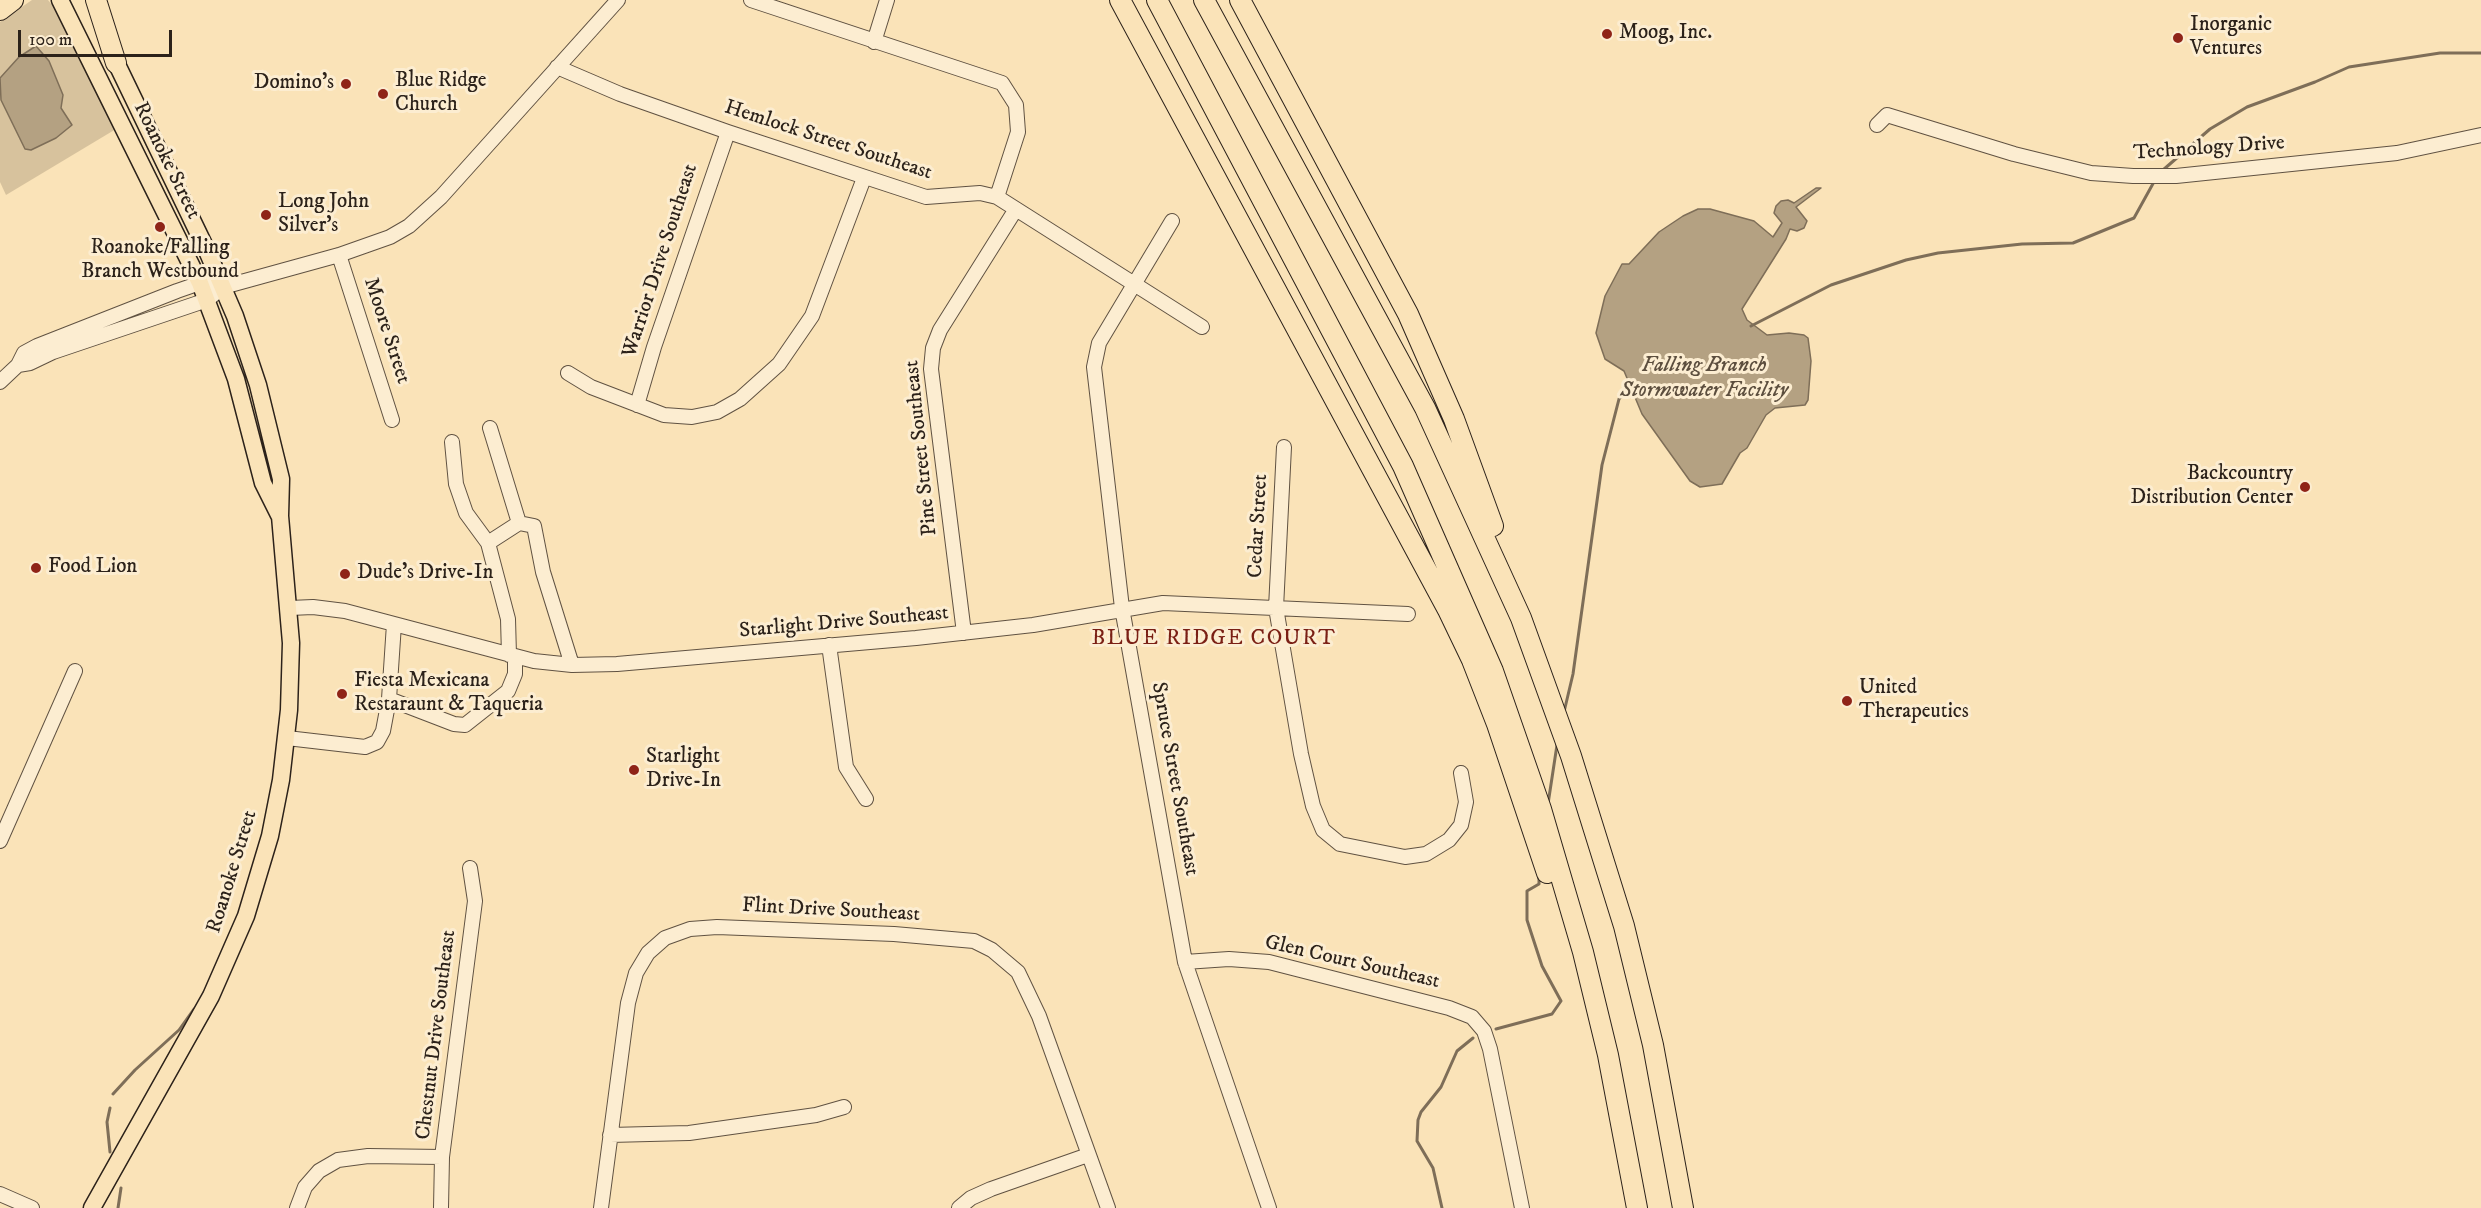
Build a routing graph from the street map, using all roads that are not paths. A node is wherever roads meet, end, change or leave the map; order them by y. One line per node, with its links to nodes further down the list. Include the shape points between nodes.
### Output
1 (13, 0): 12 (highway)
2 (60, 0): 24 (main road, Roanoke Street)
3 (85, 0): 14 (main road, Roanoke Street)
4 (96, 0): 14 (highway)
5 (618, 0): 15 (street)
6 (751, 0): 13 (street)
7 (887, 0): 13 (street)
8 (1120, 0): 58 (highway, via 1472,660 1520,787)
9 (1157, 0): 58 (highway, via 1382,424 1469,612 1541,809)
10 (1204, 0): 44 (highway, via 1425,408)
11 (1240, 0): 44 (highway, via 1378,256 1432,366 1473,468)
12 (0, 10)
13 (874, 42): 20 (street, via 1002,83 1016,105 1018,132)
14 (116, 63): 26 (main road, Roanoke Street)
15 (557, 67): 17 (street, Hemlock Street Southeast); 23 (street, via 426,212 390,237)
16 (1877, 125): 18 (street, Technology Drive, via 1887,115 2014,154 2091,173 2133,176 2176,176 2397,153)
17 (728, 132): 19 (street, Hemlock Street Southeast); 32 (street, Warrior Drive Southeast)
18 (2481, 135)
19 (864, 178): 20 (street, Hemlock Street Southeast, via 926,197 980,193); 32 (street, via 812,316 779,364 740,399 717,412 692,417 664,415)
20 (997, 197): 21 (street, Hemlock Street Southeast)
21 (1016, 209): 25 (street, Hemlock Street Southeast); 46 (street, Pine Street Southeast, via 940,330 933,348 931,369)
22 (1172, 221): 25 (street, Spruce Street Southeast)
23 (339, 255): 26 (street); 33 (street, Moore Street)
24 (200, 283): 26 (street); 27 (main road, Roanoke Street); 29 (street, via 36,346 24,353)
25 (1136, 283): 28 (street, Hemlock Street Southeast); 41 (street, Spruce Street Southeast, via 1099,343 1094,367)
26 (223, 288): 27 (street); 37 (main road, Roanoke Street, via 258,385 274,447 281,479)
27 (207, 300): 29 (street); 37 (main road, Roanoke Street, via 236,379 263,483)
28 (1202, 327)
29 (18, 365): 31 (street)
30 (568, 373): 32 (street, via 591,387)
31 (0, 382)
32 (637, 405)
33 (392, 420)
34 (490, 428): 38 (street)
35 (452, 442): 39 (street, via 456,484 466,513)
36 (1284, 447): 42 (street, Cedar Street)
37 (280, 516): 40 (main road, Roanoke Street)
38 (519, 523): 39 (street); 49 (street, via 534,526 543,572)
39 (488, 543): 48 (street, via 508,619)
40 (290, 608): 45 (street, Starlight Drive Southeast, via 345,611); 52 (main road, Roanoke Street)
41 (1122, 608): 42 (street, Starlight Drive Southeast, via 1163,603); 46 (street, Starlight Drive Southeast); 57 (street, Spruce Street Southeast)
42 (1276, 608): 43 (street, Starlight Drive Southeast); 53 (street, Cedar Street, via 1301,754 1313,807 1323,830 1340,844 1405,857 1426,854 1449,840 1461,825 1466,802)
43 (1408, 614)
44 (1521, 618): 74 (highway, via 1571,756 1624,926 1655,1056)
45 (394, 624): 48 (street, Starlight Drive Southeast); 51 (street)
46 (964, 633): 47 (street, Starlight Drive Southeast)
47 (830, 645): 49 (street, Starlight Drive Southeast); 54 (street, via 846,767)
48 (512, 656): 49 (street, Starlight Drive Southeast); 51 (street, via 515,674 508,691 465,725)
49 (572, 665)
50 (75, 671): 55 (street)
51 (389, 699): 52 (street, via 383,731 377,742 365,747)
52 (287, 738): 65 (main road, Roanoke Street, via 270,836 234,945 211,996)
53 (1461, 773)
54 (866, 800)
55 (0, 841)
56 (470, 868): 62 (street, Chestnut Drive Southeast, via 475,901)
57 (1185, 962): 71 (street, Spruce Street Southeast); 72 (street, Glen Court Southeast, via 1269,962 1472,1017 1484,1031 1490,1049)
58 (1608, 1055): 73 (highway)
59 (844, 1107): 60 (street, via 816,1115 689,1133)
60 (610, 1135): 61 (street, Flint Drive Southeast, via 628,1003 636,973 648,953 665,938 690,929 717,927 894,934 974,941 992,950 1018,972 1039,1016); 68 (street, Flint Drive Southeast)
61 (1088, 1155): 69 (street, via 991,1189); 70 (street, Flint Drive Southeast)
62 (442, 1157): 66 (street, via 368,1156 338,1160 319,1171 305,1187); 67 (street, Chestnut Drive Southeast)
63 (0, 1194): 64 (street)
64 (32, 1208)
65 (92, 1208)
66 (297, 1208)
67 (441, 1208)
68 (601, 1208)
69 (959, 1208)
70 (1107, 1208)
71 (1269, 1208)
72 (1522, 1208)
73 (1637, 1208)
74 (1683, 1208)

